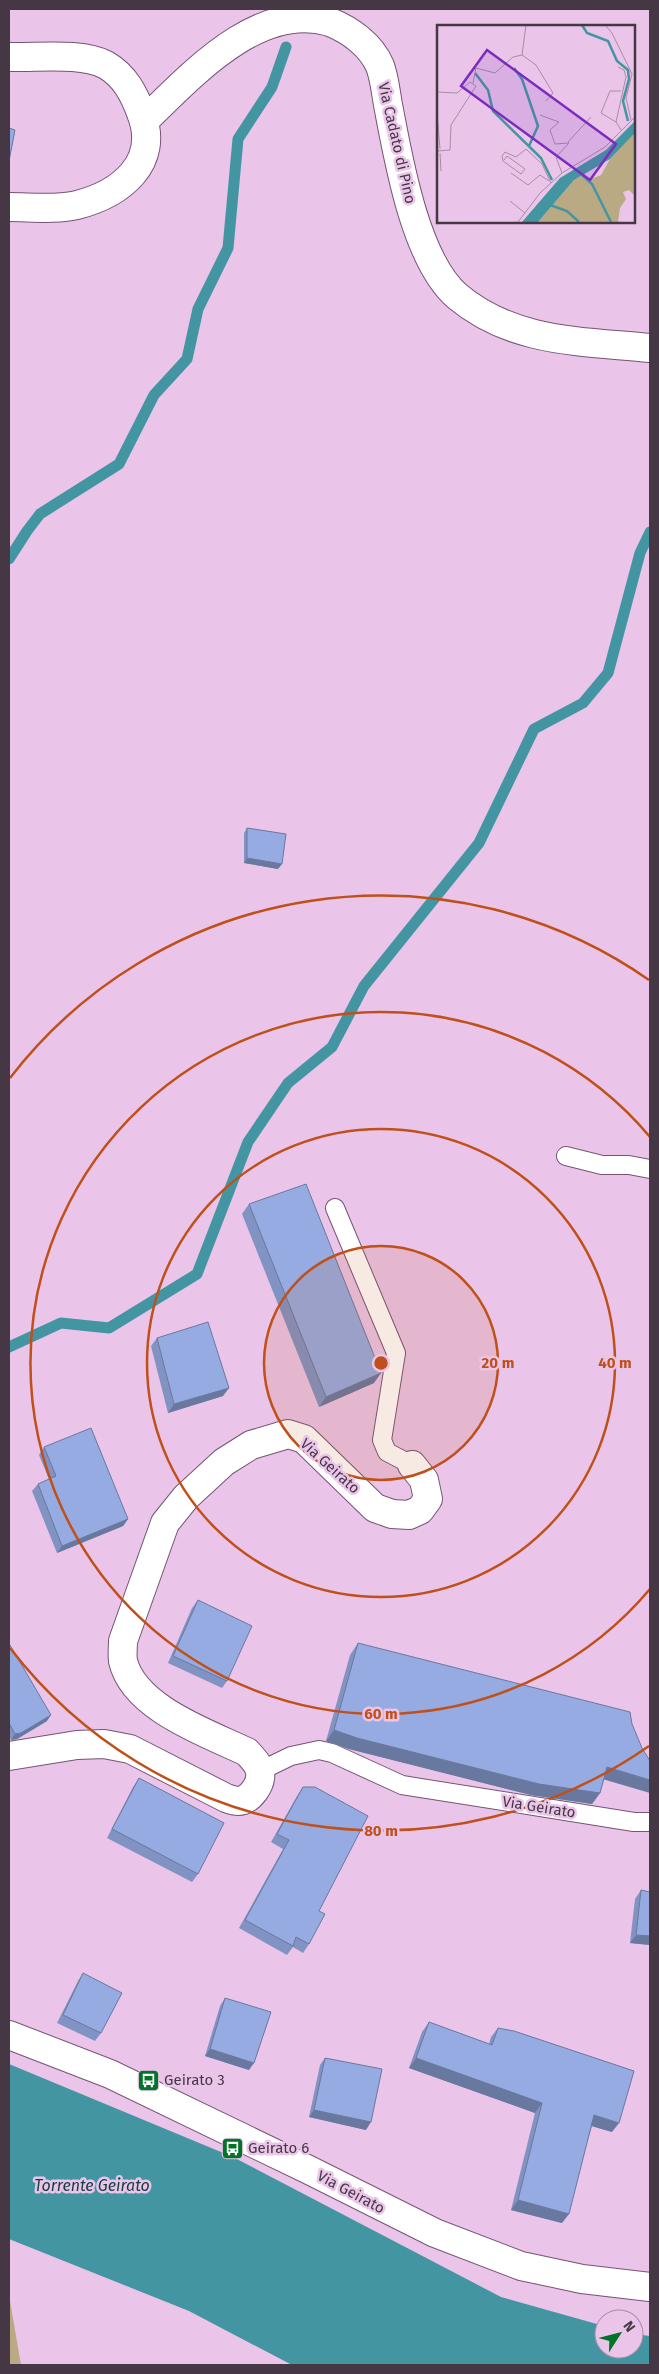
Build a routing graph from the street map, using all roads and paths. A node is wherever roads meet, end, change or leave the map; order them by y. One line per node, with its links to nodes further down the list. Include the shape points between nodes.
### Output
1 (9, 58): 2 (street, via 77,58 106,65 130,89)
2 (144, 121): 3 (street, via 146,140 143,157 126,183 76,205); 4 (street, Via Cadato di Pino, via 236,37 267,22 316,17 341,27 362,40 380,65 403,182 438,272 456,294 485,317 547,338)
3 (9, 207)
4 (650, 348)
5 (566, 1156): 6 (lane, via 602,1165)
6 (650, 1169)
7 (336, 1208): 8 (lane, Via Geirato, via 396,1353 382,1440 387,1452)
8 (412, 1464): 10 (street, Via Geirato, via 424,1480 428,1499 420,1510 409,1515 392,1514 375,1508 304,1439 288,1434 251,1445 224,1462 186,1497 165,1523 123,1641 123,1660 130,1677 158,1707 247,1752)
9 (9, 1756): 10 (street, via 77,1745 130,1749 211,1792 238,1801 248,1798 254,1790)
10 (260, 1771): 11 (lane, Via Geirato, via 291,1756 319,1750 402,1785)
11 (650, 1822)
12 (9, 2035): 13 (street, Via Geirato, via 110,2074 435,2233 521,2266 582,2279)
13 (650, 2288)

